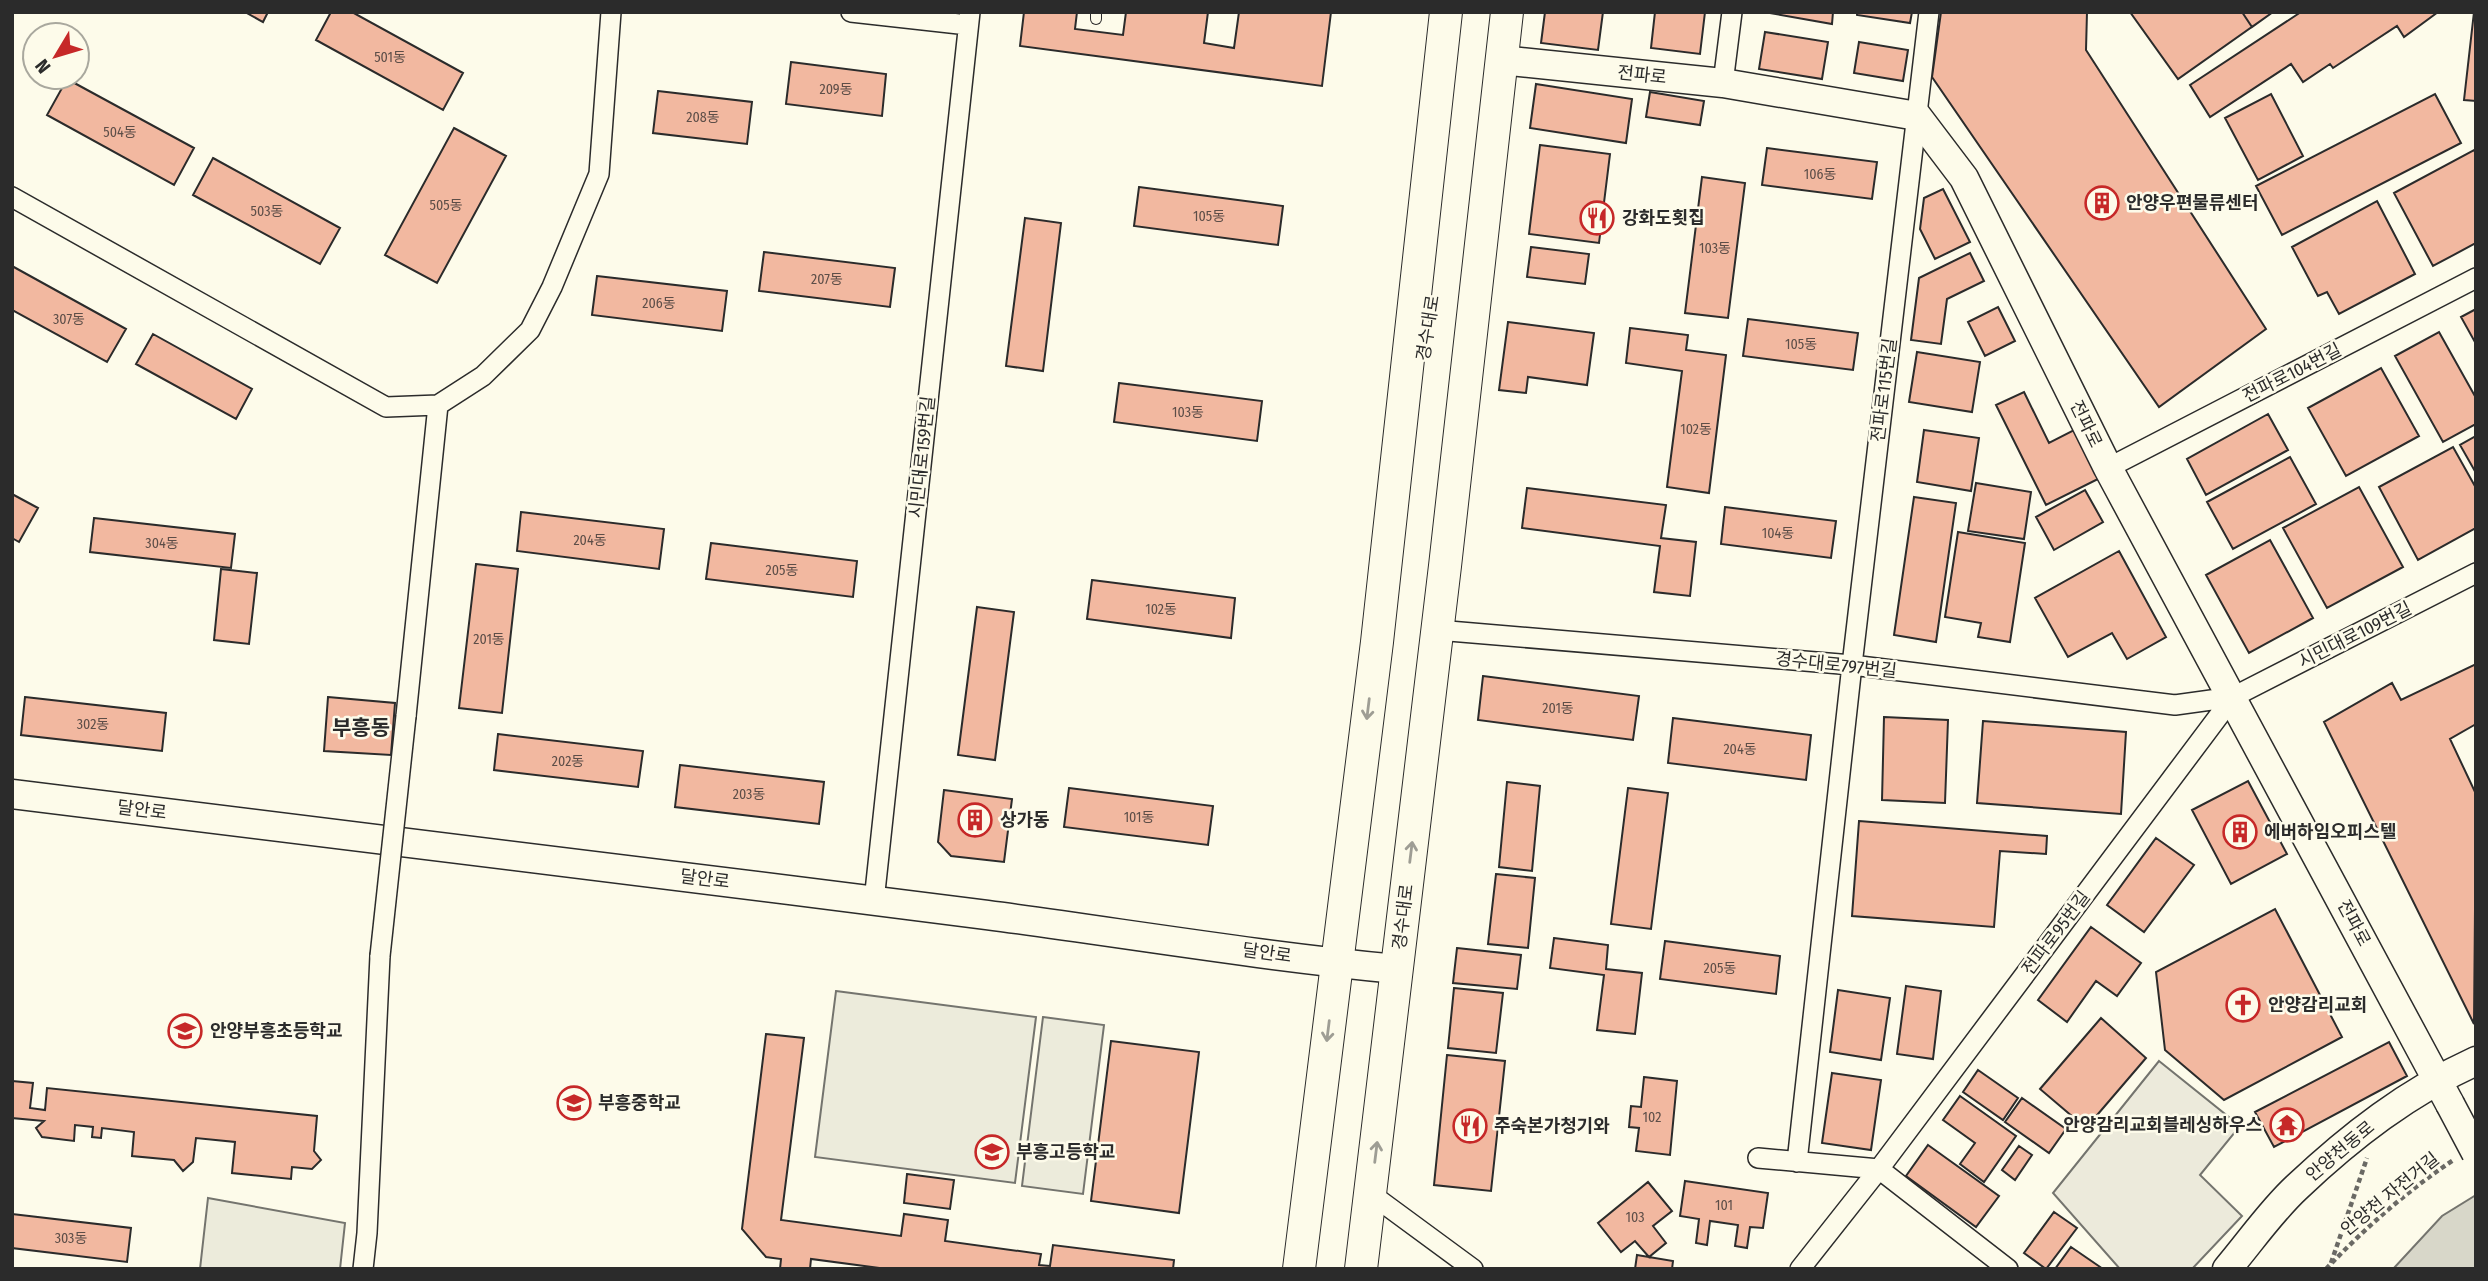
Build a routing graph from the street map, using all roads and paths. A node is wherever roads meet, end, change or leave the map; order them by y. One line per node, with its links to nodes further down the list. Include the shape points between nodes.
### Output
1 (611, 12): 15 (street, via 599,174 552,287 530,330 483,376)
2 (851, 12): 9 (street)
3 (1446, 12): 20 (main road, 경수대로)
4 (1464, 12): 20 (main road, 경수대로, via 1432,305)
5 (1487, 12): 17 (main road, 경수대로, via 1457,306)
6 (1507, 12): 10 (main road, 경수대로)
7 (1732, 12): 11 (street)
8 (1929, 12): 12 (street, 전파로115번길)
9 (969, 19): 24 (street, 시민대로159번길)
10 (1501, 60): 11 (street, 전파로); 17 (main road, 경수대로)
11 (1723, 83): 12 (street, 전파로)
12 (1917, 116): 16 (street, 전파로, via 1964,177); 21 (street, 전파로115번길)
13 (12, 197): 15 (street, via 386,407)
14 (2476, 278): 16 (street, 전파로104번길)
15 (439, 405): 37 (street, bridge, via 380,957)
16 (2108, 468): 22 (street, 전파로)
17 (1445, 566): 19 (main road, 경수대로)
18 (2476, 573): 22 (street, 시민대로109번길)
19 (1437, 630): 21 (street, 경수대로797번길); 26 (main road, 경수대로, one-way to 19)
20 (1377, 642): 25 (main road, 경수대로, one-way to 25)
21 (1852, 665): 22 (street, 경수대로797번길, via 2175,705); 32 (street, 전파로115번길)
22 (2234, 697): 28 (street, 전파로); 33 (street, 전파로95번길)
23 (12, 794): 24 (street, 달안로)
24 (874, 901): 25 (street, 달안로)
25 (1336, 963): 26 (street, 달안로); 38 (main road, 경수대로, one-way to 38)
26 (1397, 969): 34 (main road, 경수대로, one-way to 26)
27 (2476, 1062): 28 (street, 안양천동로)
28 (2437, 1079): 30 (street, 전파로, bridge); 42 (street, 안양천동로, via 2382,1114 2295,1189)
29 (2369, 1152): 36 (path)
30 (2471, 1152): 36 (path, 안양천 자전거길, via 2425,1179)
31 (1758, 1158): 32 (street)
32 (1797, 1162): 33 (street)
33 (1879, 1169): 40 (street, 전파로95번길); 41 (street)
34 (1371, 1194): 35 (main road, 경수대로); 39 (street)
35 (1364, 1267)
36 (2328, 1267)
37 (363, 1269)
38 (1299, 1269)
39 (1473, 1269)
40 (1800, 1269)
41 (2008, 1269)
42 (2227, 1269)

